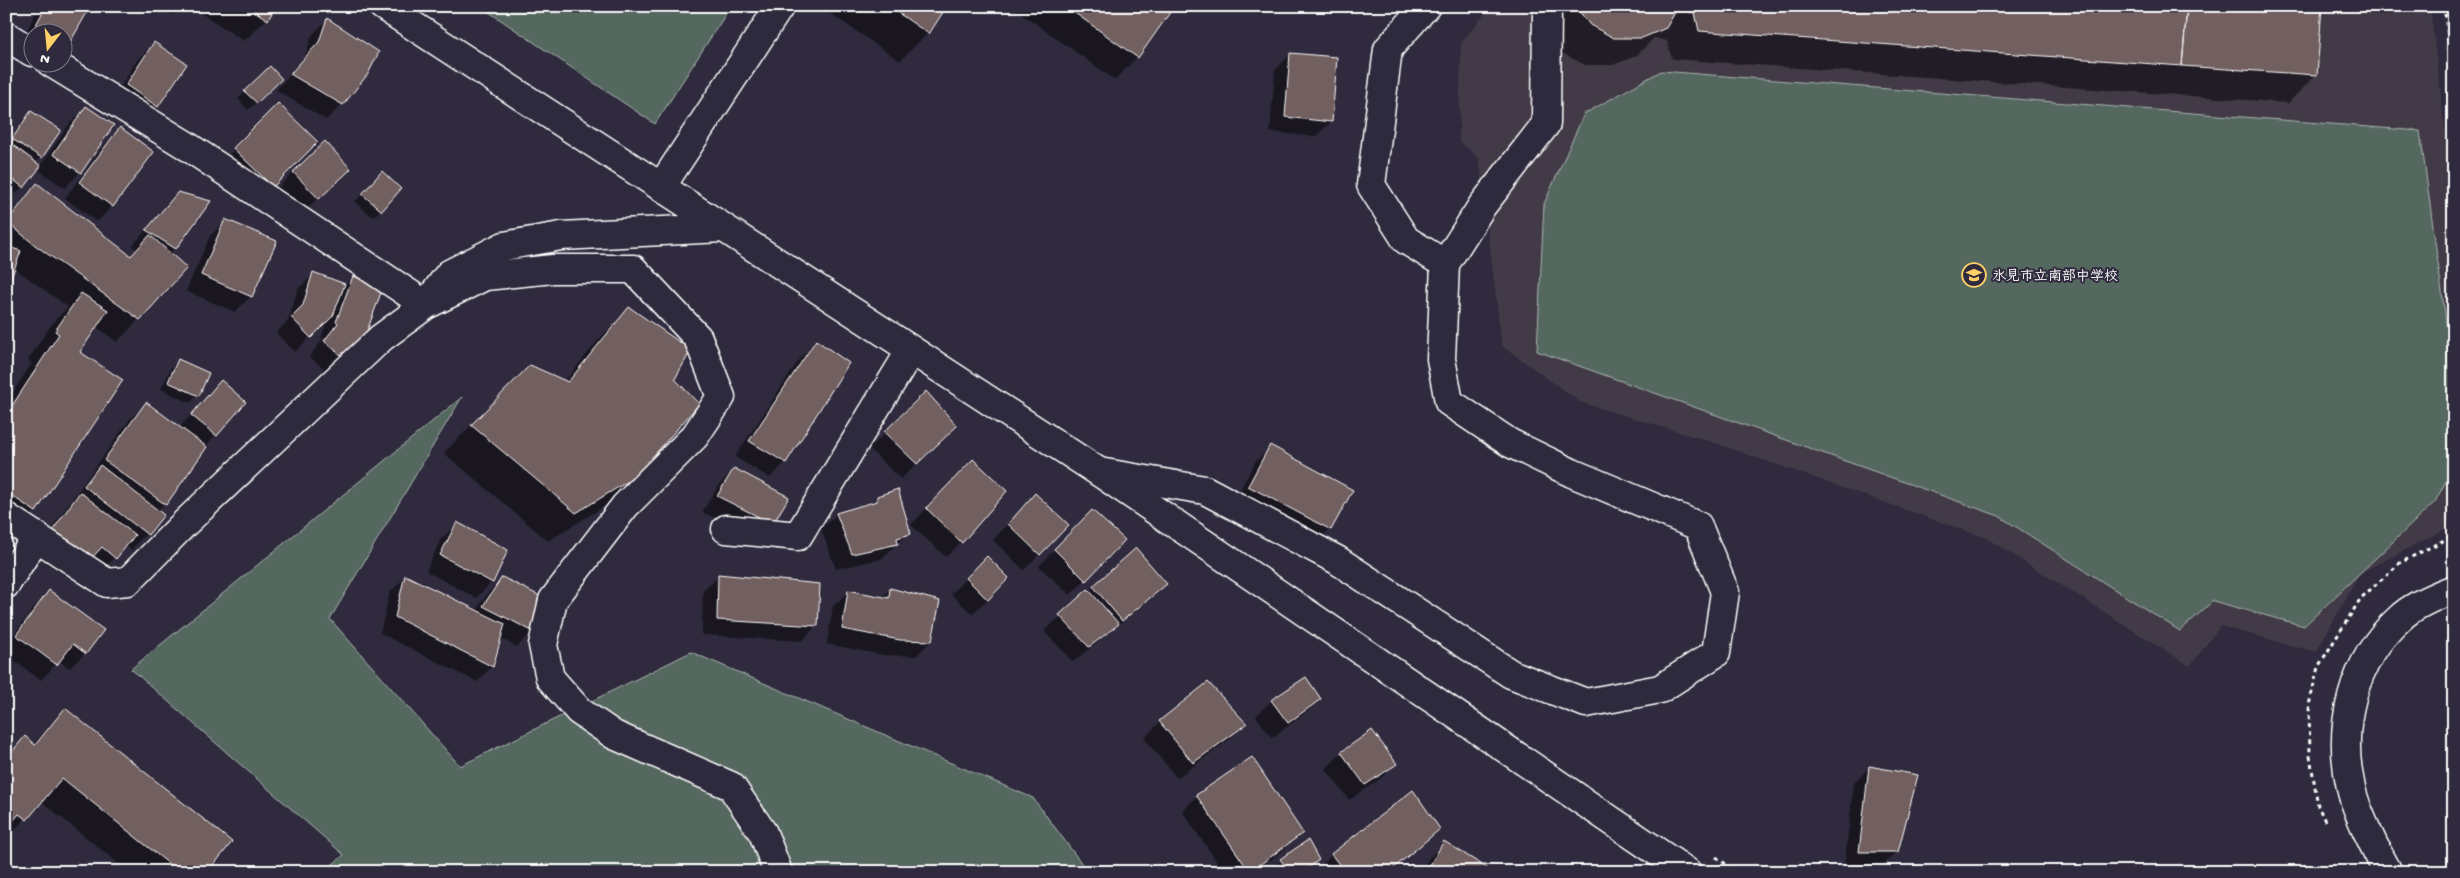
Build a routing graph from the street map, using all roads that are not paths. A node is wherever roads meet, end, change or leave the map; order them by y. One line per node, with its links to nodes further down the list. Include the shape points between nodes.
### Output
1 (383, 6): 8 (street)
2 (780, 6): 8 (street)
3 (1426, 6): 10 (street, via 1388,49 1371,184 1406,240)
4 (1547, 6): 10 (street, via 1546,124 1482,206)
5 (6, 36): 6 (street)
6 (22, 46)
7 (66, 72): 11 (street, via 184,144)
8 (661, 187): 9 (street)
9 (723, 228): 11 (street, via 561,236 504,246 449,274); 12 (street)
10 (1445, 264): 13 (street, via 1440,359 1449,402 1510,443 1698,526 1725,592 1716,653 1660,689 1586,703 1528,681 1511,674 1337,560 1205,490)
11 (426, 305): 16 (street, via 381,338 128,581 107,583); 19 (street, via 484,276 554,269 633,269 698,338 721,397 695,436 625,506 553,600 543,646 550,678 579,711 614,735 731,786 763,833)
12 (911, 350): 13 (street); 15 (street, via 798,536)
13 (1099, 472): 20 (street)
14 (6, 516): 16 (street)
15 (726, 529)
16 (37, 536): 17 (street)
17 (6, 584)
18 (2454, 589): 21 (street, via 2401,616 2374,647 2354,686 2345,731 2351,789 2377,854)
19 (778, 872)
20 (1687, 872)
21 (2388, 872)

